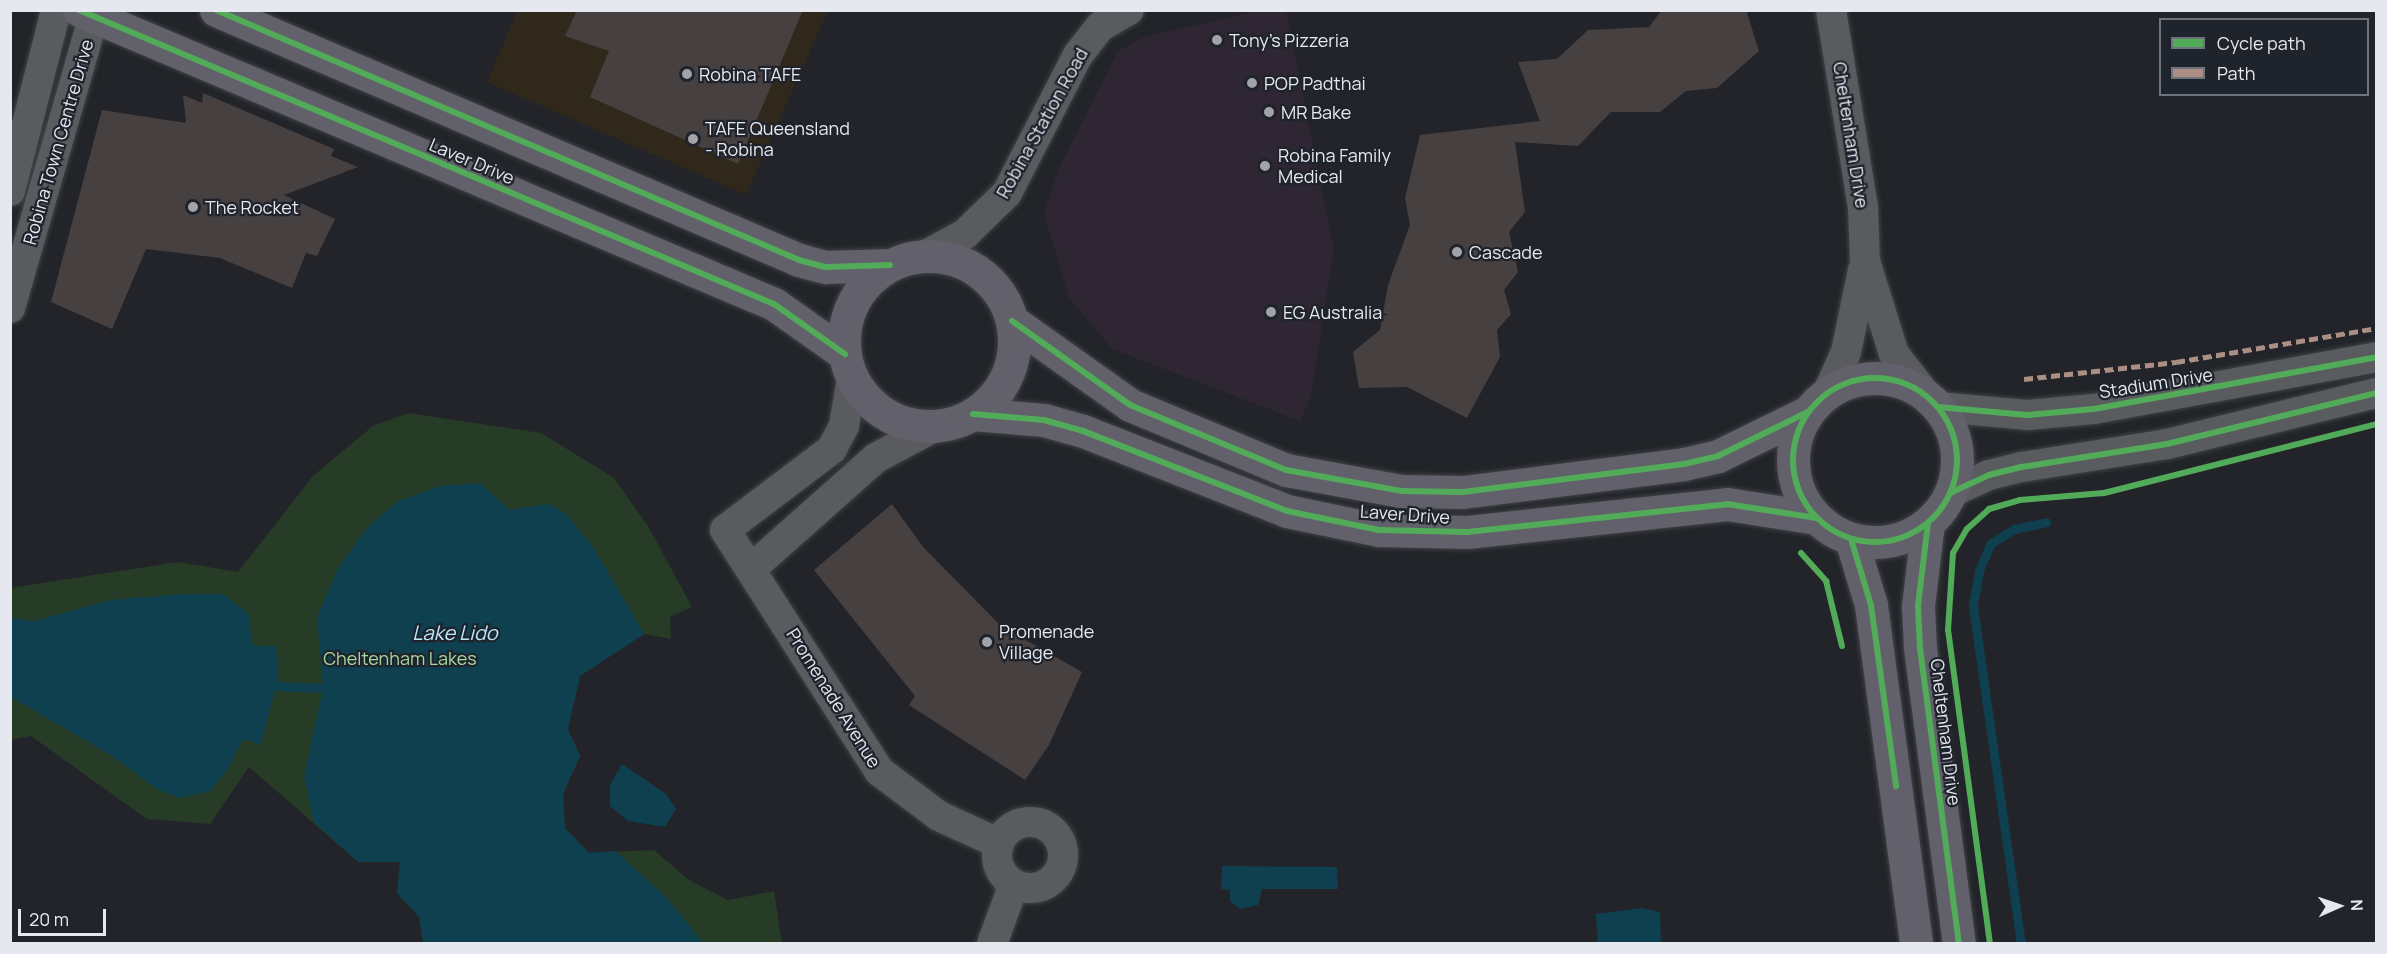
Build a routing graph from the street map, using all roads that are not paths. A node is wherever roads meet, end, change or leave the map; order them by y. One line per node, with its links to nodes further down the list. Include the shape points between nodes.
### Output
1 (56, 10): 6 (street, Robina Town Centre Drive)
2 (216, 10): 9 (main road, Laver Drive, via 799,260 826,267)
3 (1129, 10): 7 (street, Robina Station Road, via 1101,26 1078,55 1007,194 965,234)
4 (1831, 10): 8 (street, Cheltenham Drive, via 1863,207)
5 (89, 12): 10 (street, Robina Town Centre Drive); 13 (main road, Laver Drive, via 774,304)
6 (10, 191)
7 (924, 256): 9 (main road); 11 (main road, via 964,264 986,278)
8 (1865, 261): 15 (street, Cheltenham Drive, via 1894,354); 16 (street, Cheltenham Drive, via 1846,352)
9 (890, 265): 13 (main road, via 869,281 854,302 845,327)
10 (10, 308)
11 (1012, 321): 16 (main road, Laver Drive, via 1130,405 1286,470 1401,491 1464,492 1684,464 1718,456); 17 (main road, via 1014,348 1008,374 993,397)
12 (2376, 357): 15 (street, Stadium Drive, via 2094,409 2027,415)
13 (848, 366): 18 (main road, via 863,395 894,419); 23 (street, Promenade Avenue, via 844,426 832,449 724,530)
14 (2376, 393): 19 (street, via 2167,444 2011,470)
15 (1932, 401): 16 (main road, via 1904,382 1878,377 1852,380); 19 (main road, via 1956,448)
16 (1818, 402): 20 (main road, via 1793,457 1799,489)
17 (973, 414): 18 (main road); 20 (main road, Laver Drive, via 1044,420 1083,431 1287,511 1378,530 1467,532 1727,504)
18 (934, 427): 23 (street, via 876,458)
19 (1950, 493): 21 (main road)
20 (1816, 518): 22 (main road)
21 (1928, 523): 22 (main road, via 1904,537 1877,542); 28 (main road, Cheltenham Drive, via 1918,606 1920,648)
22 (1851, 538): 27 (main road, via 1871,605)
23 (752, 568): 24 (street, Promenade Avenue, via 879,771 939,816)
24 (998, 843): 25 (street, via 997,862); 25 (street, via 1011,826 1032,821 1051,829 1062,846 1061,867 1047,884 1036,888)
25 (1014, 885): 26 (street)
26 (992, 944)
27 (1916, 944)
28 (1959, 944)

